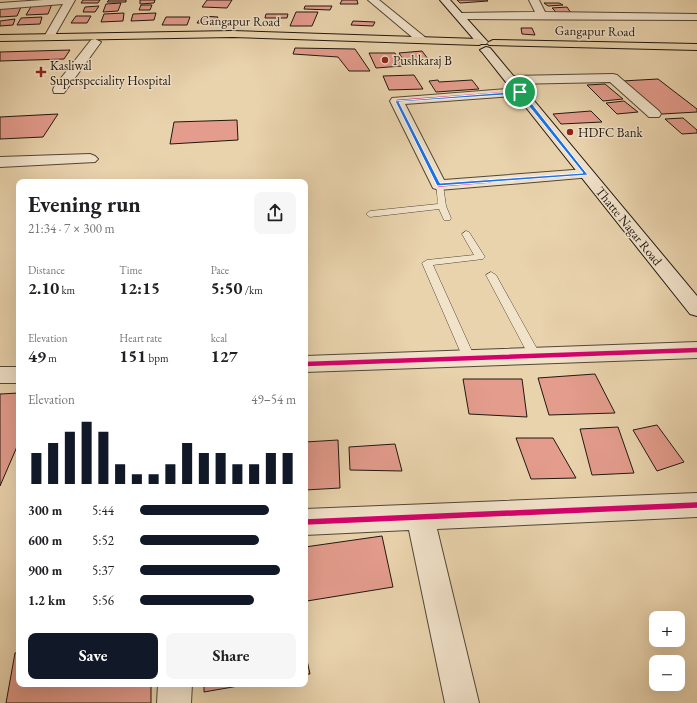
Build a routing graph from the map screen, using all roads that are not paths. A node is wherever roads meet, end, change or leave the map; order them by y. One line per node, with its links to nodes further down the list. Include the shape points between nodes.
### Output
1 (70, 0): 6 (street); 11 (street)
2 (373, 0): 13 (street)
3 (445, 0): 8 (street, Thatte Nagar Road)
4 (534, 0): 7 (street)
5 (652, 4): 9 (street)
6 (0, 6)
7 (542, 15): 8 (street); 9 (street)
8 (460, 16): 16 (street, Thatte Nagar Road)
9 (665, 16): 10 (street)
10 (697, 17)
11 (49, 37): 12 (main road, Gangapur Road); 13 (main road, Gangapur Road, via 233,34)
12 (0, 38)
13 (422, 40): 16 (main road, Gangapur Road)
14 (95, 42): 15 (main road, Gangapur Road); 16 (main road, Gangapur Road); 20 (street)
15 (0, 44)
16 (485, 46): 17 (main road, Gangapur Road); 18 (main road, Gangapur Road); 19 (street, Thatte Nagar Road)
17 (697, 47)
18 (697, 54)
19 (516, 86): 21 (street, via 613,78); 24 (street, Thatte Nagar Road); 25 (street, via 397,101)
20 (58, 90)
21 (654, 114)
22 (90, 159): 23 (street)
23 (0, 162)
24 (586, 174): 25 (street); 31 (street, Thatte Nagar Road)
25 (439, 185): 26 (lane)
26 (442, 206): 27 (lane); 28 (lane)
27 (370, 214)
28 (447, 218)
29 (466, 234): 34 (lane, via 480,257 427,263)
30 (492, 275): 33 (lane)
31 (697, 309)
32 (697, 350): 33 (street)
33 (535, 356): 34 (street)
34 (469, 358): 35 (street)
35 (308, 364)
36 (0, 375): 37 (street)
37 (16, 375)
38 (697, 505): 39 (street)
39 (420, 517): 40 (street); 43 (street)
40 (308, 522)
41 (174, 687): 42 (street)
42 (174, 703)
43 (462, 703)

